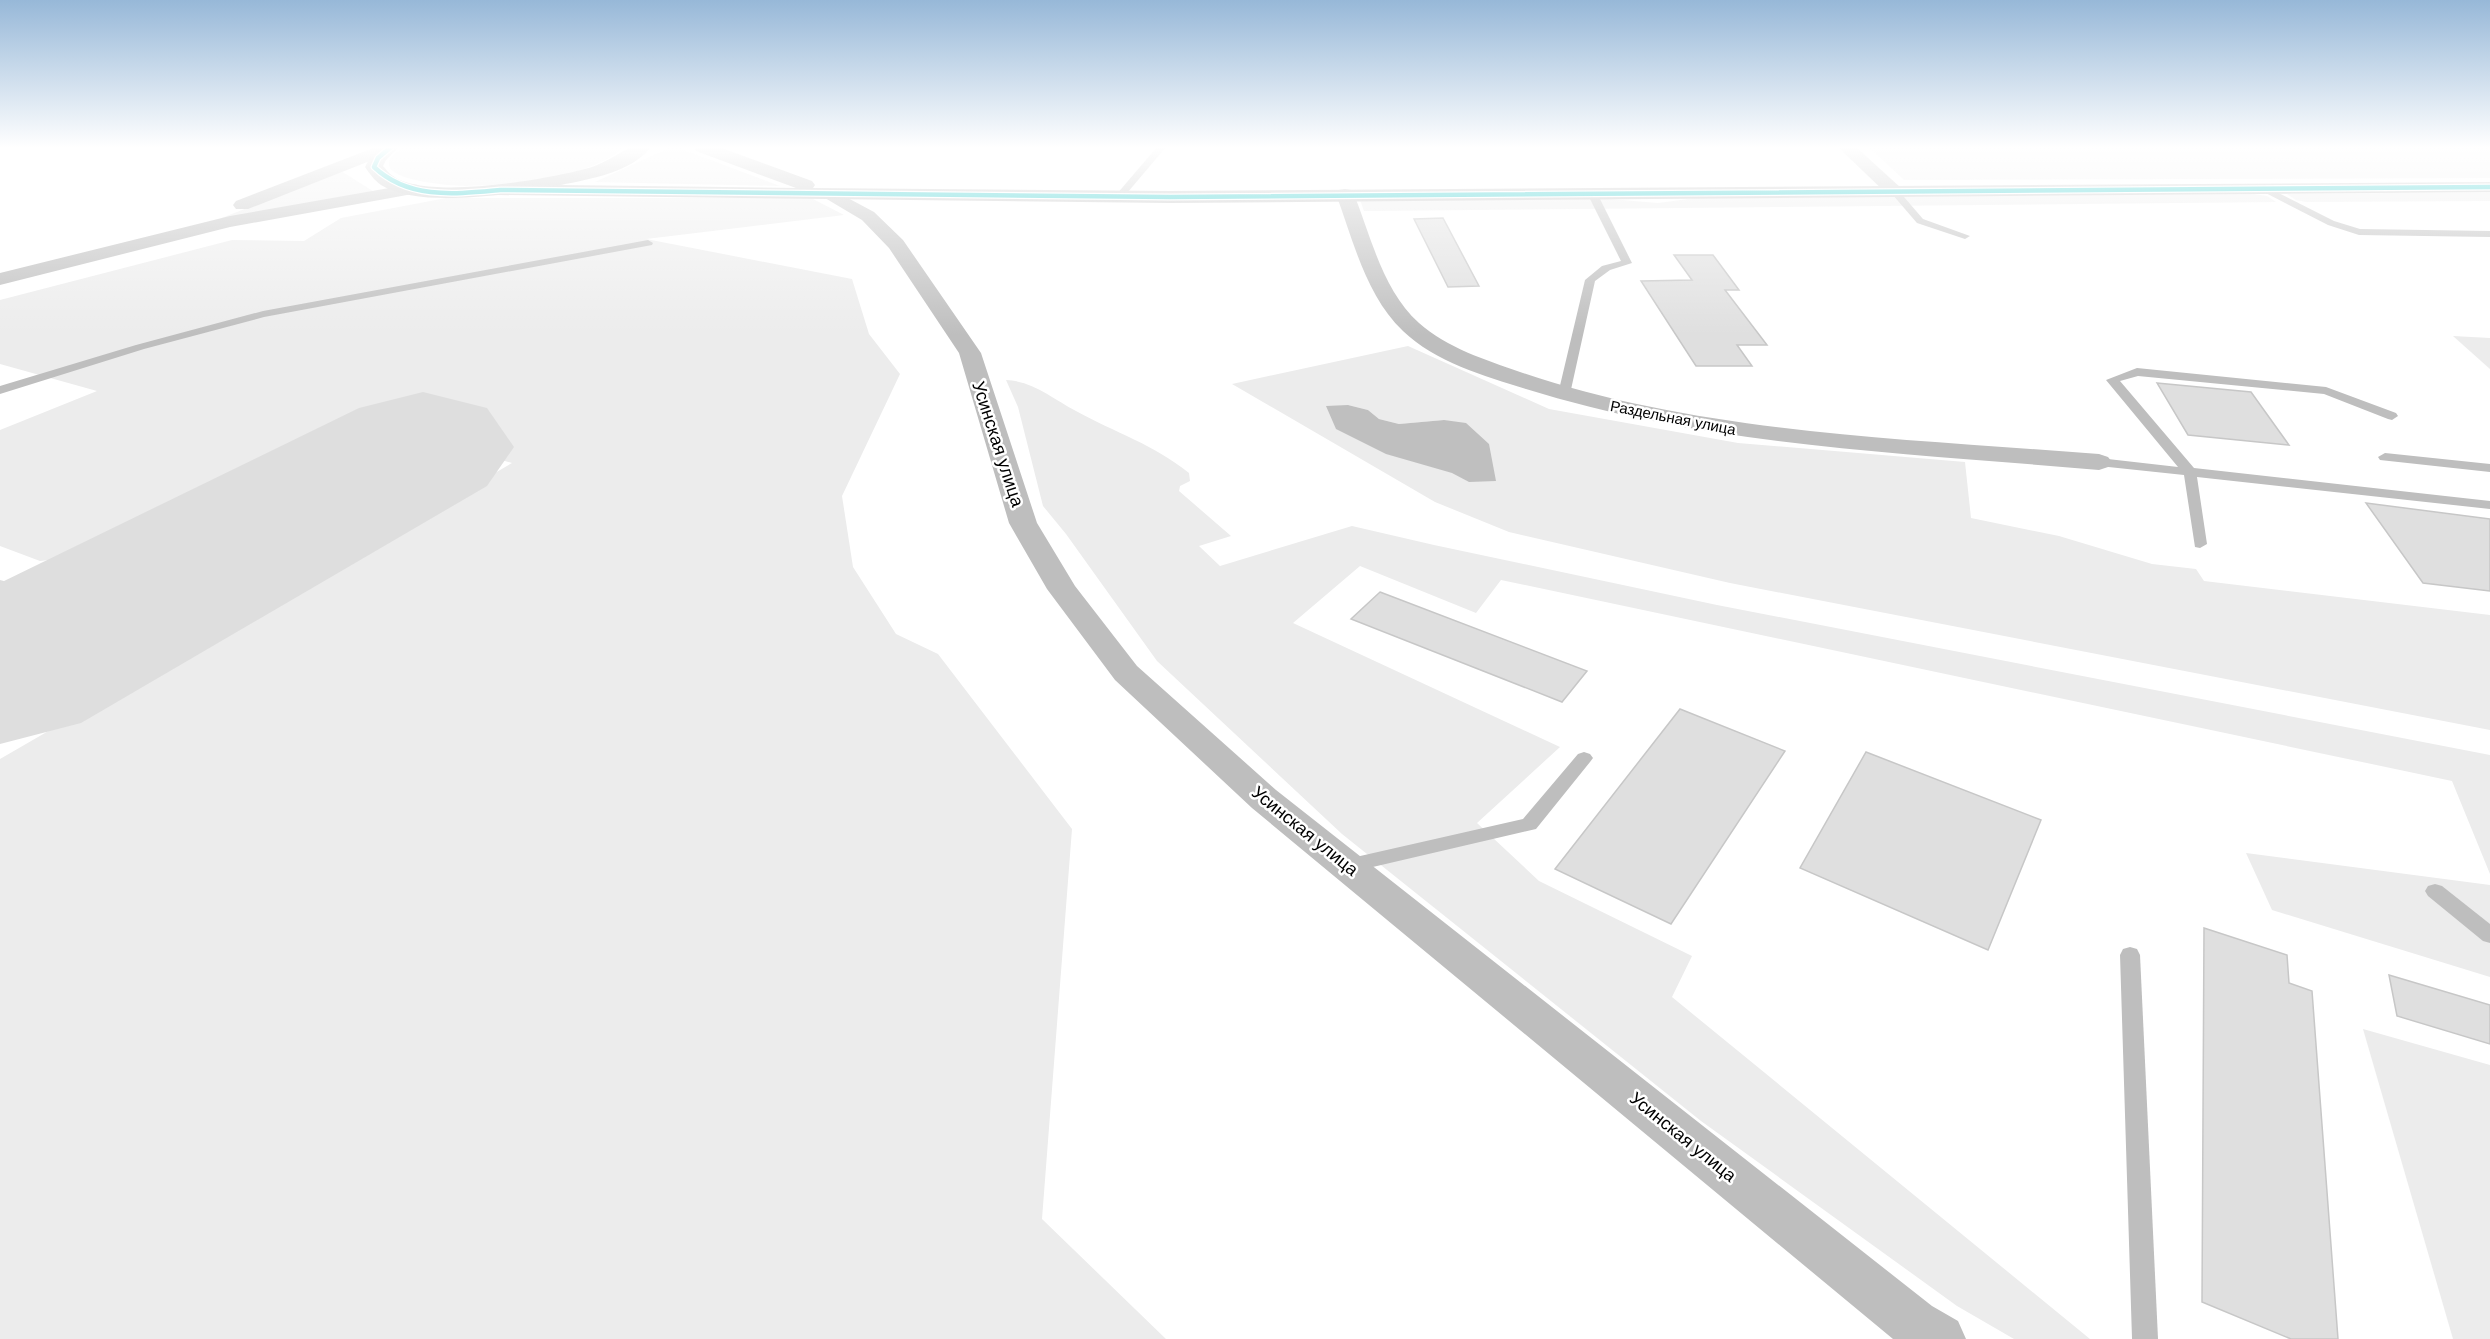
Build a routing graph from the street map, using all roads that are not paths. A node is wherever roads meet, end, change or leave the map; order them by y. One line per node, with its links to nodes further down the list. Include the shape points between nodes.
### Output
1 (232, 209): 11 (street)
2 (299, 209): 11 (street)
3 (857, 209): 23 (street, Усинская улица, via 896,244 970,353 1023,523 1062,590 1126,673 1264,799)
4 (1351, 209): 14 (street, Раздельная улица, via 1394,309 1413,328 1470,361)
5 (1600, 209): 14 (lane, via 1627,263 1606,268 1590,280)
6 (1910, 209): 9 (lane, via 1920,221)
7 (2304, 209): 8 (lane, via 2331,224 2359,232)
8 (2489, 234)
9 (1965, 236)
10 (648, 243): 13 (lane, via 263,314)
11 (143, 244): 12 (street)
12 (0, 279)
13 (0, 390)
14 (1564, 394): 17 (street, Раздельная улица, via 1713,427)
15 (2392, 416): 19 (lane, via 2326,391 2137,372 2112,380)
16 (2385, 457): 18 (lane)
17 (2099, 462): 19 (lane)
18 (2490, 468)
19 (2190, 472): 20 (lane); 21 (lane)
20 (2490, 505)
21 (2200, 544)
22 (1584, 758): 23 (lane, via 1529,824)
23 (1347, 866): 27 (street, Усинская улица)
24 (2435, 891): 25 (lane)
25 (2490, 935)
26 (2130, 955): 28 (lane)
27 (1924, 1334)
28 (2145, 1339)

